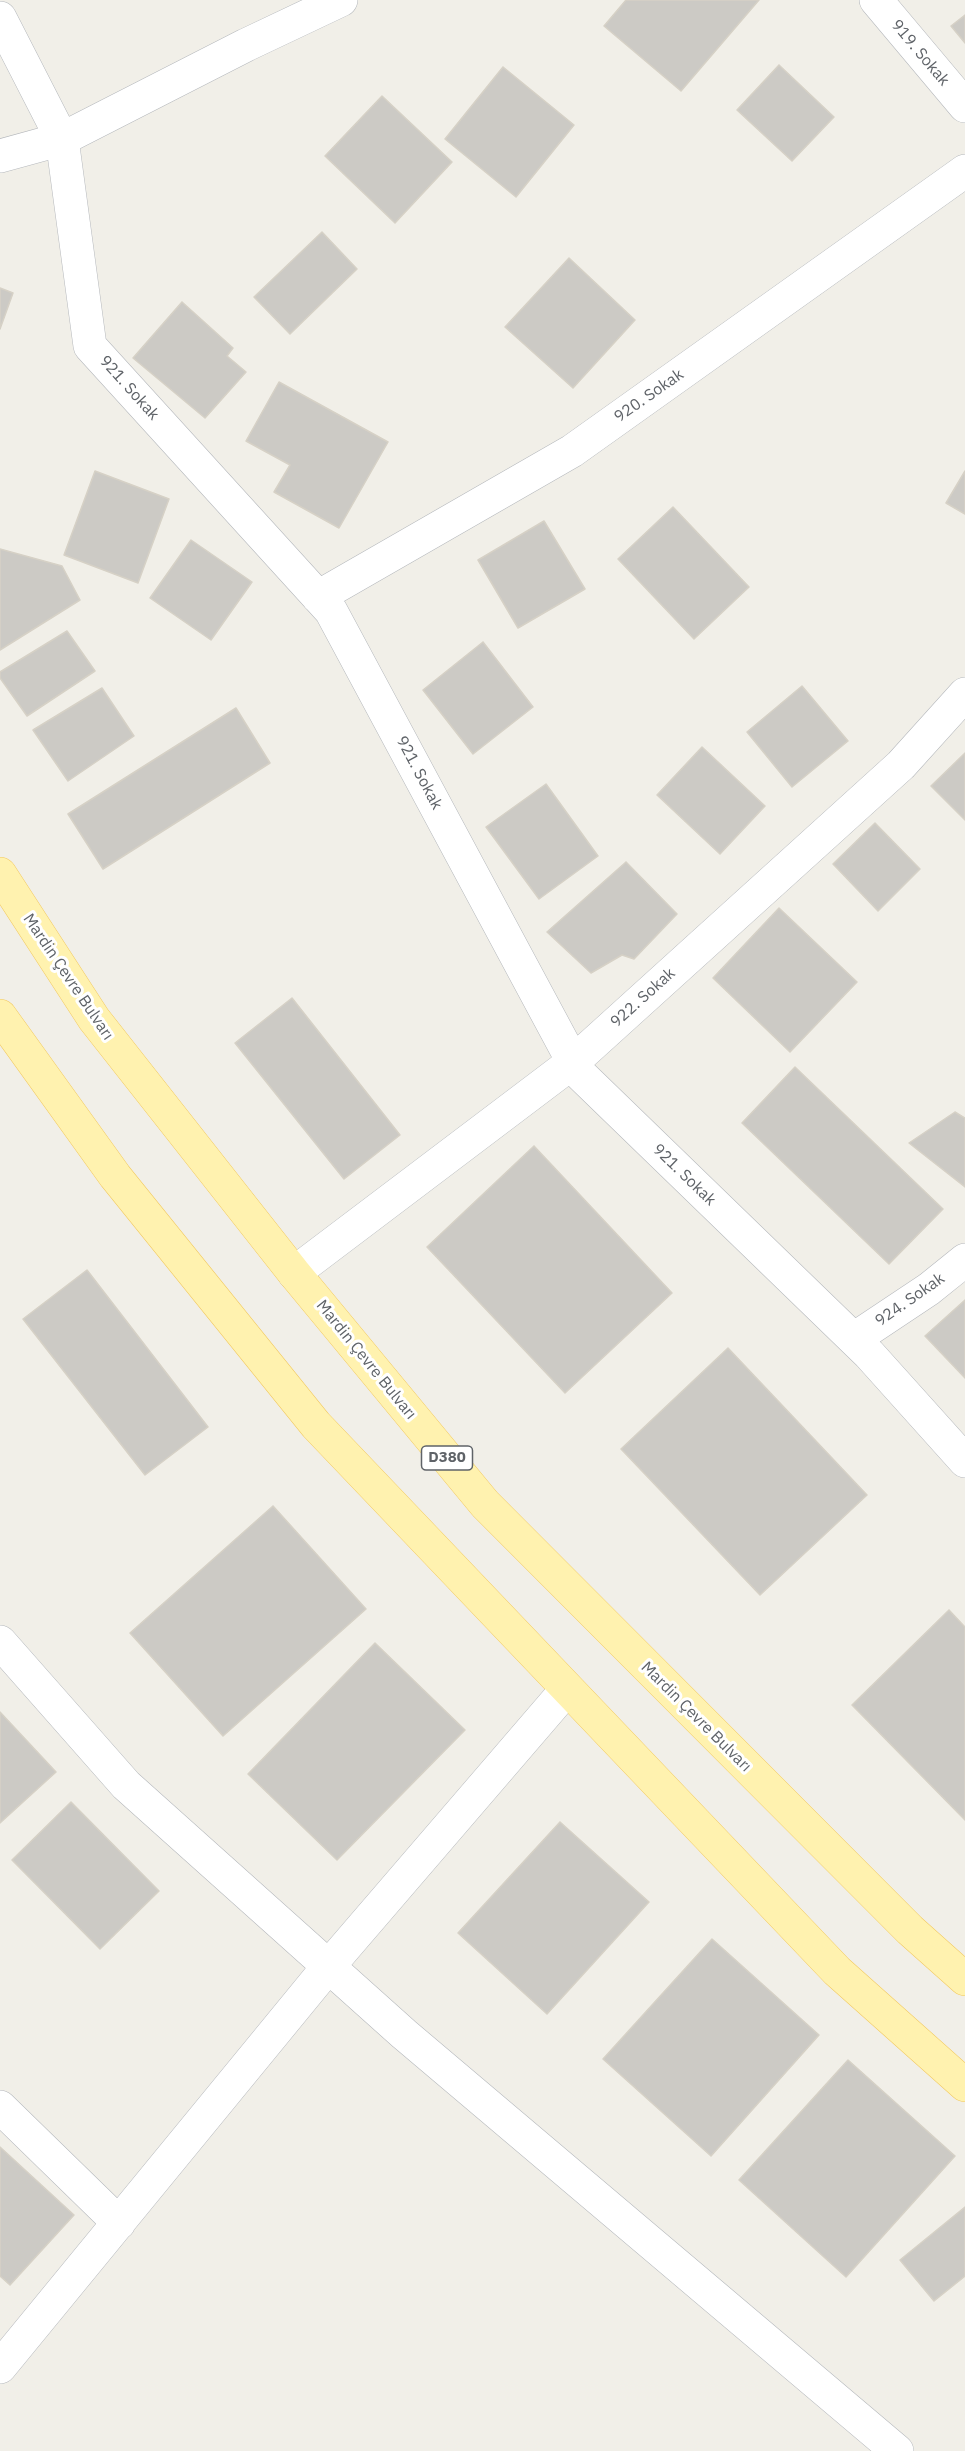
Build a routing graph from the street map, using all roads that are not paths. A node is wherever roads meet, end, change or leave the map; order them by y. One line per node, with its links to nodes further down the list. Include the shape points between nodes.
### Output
1 (341, 0): 5 (street)
2 (876, 0): 4 (street, 919. Sokak)
3 (0, 18): 5 (street, 921. Sokak)
4 (965, 106)
5 (62, 139): 6 (street); 8 (street, 921. Sokak, via 90,346)
6 (0, 156)
7 (965, 171): 8 (street, 920. Sokak, via 572,451)
8 (318, 597): 12 (street, 921. Sokak, via 331,611)
9 (965, 694): 12 (street, 922. Sokak, via 901,765)
10 (0, 874): 14 (main road, Mardin Çevre Bulvarı / D380, via 94,1019)
11 (0, 1016): 18 (main road, via 115,1176 316,1425)
12 (573, 1062): 14 (street, 922. Sokak); 15 (street, 921. Sokak, via 579,1073)
13 (965, 1260): 15 (street, 924. Sokak)
14 (294, 1273): 20 (main road, Mardin Çevre Bulvarı / D380, via 484,1504 902,1922)
15 (854, 1339): 16 (street, 921. Sokak)
16 (965, 1461)
17 (0, 1642): 19 (street, via 126,1785)
18 (567, 1689): 19 (street); 21 (main road, via 837,1971)
19 (328, 1966): 23 (street); 25 (street)
20 (965, 1979)
21 (965, 2085)
22 (0, 2107): 23 (street)
23 (119, 2223): 24 (street)
24 (0, 2367)
25 (897, 2451)

